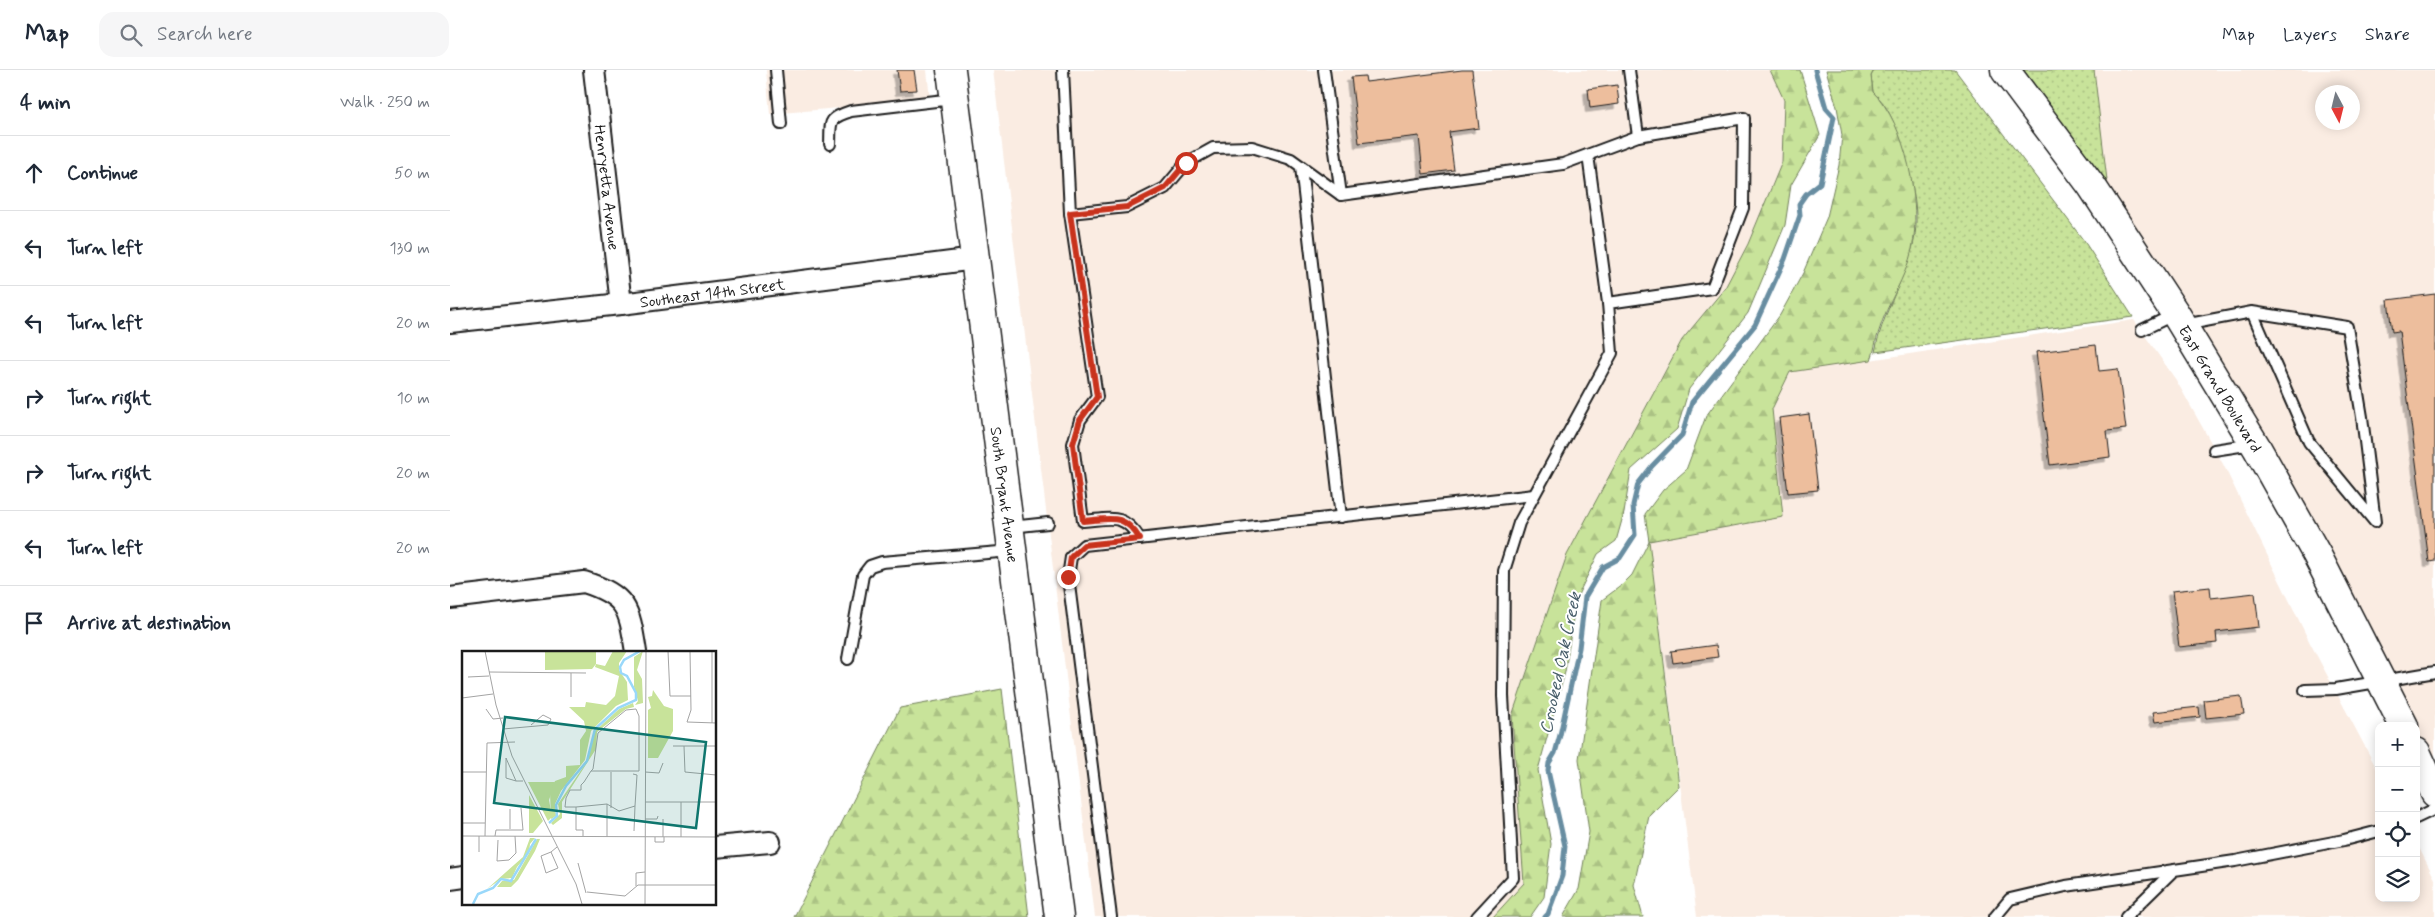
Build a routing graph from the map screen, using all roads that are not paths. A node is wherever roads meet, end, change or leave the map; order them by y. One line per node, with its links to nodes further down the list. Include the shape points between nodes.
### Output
1 (594, 70): 18 (street, Henryetta Avenue)
2 (776, 70): 9 (lane)
3 (951, 70): 8 (street, South Bryant Avenue)
4 (1063, 70): 15 (lane)
5 (1324, 70): 14 (lane)
6 (1629, 70): 10 (lane)
7 (2005, 70): 20 (street, East Grand Boulevard, via 2092,185)
8 (954, 98): 11 (lane, via 851,111 835,116 831,122); 16 (street, South Bryant Avenue)
9 (781, 124)
10 (1638, 136): 12 (lane); 17 (lane, via 1744,118 1743,208 1712,288)
11 (830, 144)
12 (1588, 155): 14 (lane, via 1562,164); 17 (lane)
13 (1301, 167): 14 (lane); 15 (lane, via 1291,159 1252,147 1213,148 1186,163 1165,188 1127,207); 26 (lane)
14 (1341, 195)
15 (1070, 213): 29 (lane, via 1097,397 1080,420 1073,444 1083,521 1121,519 1134,528)
16 (974, 259): 18 (street, Southeast 14th Street); 28 (street, South Bryant Avenue)
17 (1608, 303): 25 (lane, via 1612,352)
18 (621, 304): 21 (street, Southeast 14th Street)
19 (2252, 312): 19 (lane, via 2347,327 2375,522 2309,442); 20 (lane)
20 (2179, 319): 22 (lane); 23 (street, East Grand Boulevard)
21 (450, 322)
22 (2142, 330)
23 (2254, 443): 24 (lane); 34 (street, East Grand Boulevard)
24 (2214, 450)
25 (1534, 495): 26 (lane); 47 (lane, via 1519,523 1504,571 1503,696 1513,878)
26 (1341, 517): 29 (lane)
27 (1048, 523): 28 (lane)
28 (1011, 539): 32 (lane, via 870,566 863,575); 45 (street, South Bryant Avenue)
29 (1140, 539): 46 (lane, via 1084,545 1071,557 1068,577)
30 (450, 598): 31 (street, via 584,582 619,598 629,611)
31 (636, 651)
32 (848, 659)
33 (2435, 672): 34 (lane)
34 (2382, 680): 35 (lane, via 2336,689); 36 (street, East Grand Boulevard)
35 (2305, 690)
36 (2402, 722)
37 (2420, 761): 38 (street)
38 (2435, 793)
39 (2435, 808): 40 (lane)
40 (2420, 816)
41 (2375, 832): 44 (lane)
42 (770, 842): 43 (street)
43 (716, 847)
44 (2174, 870): 48 (lane, via 2112,878 2010,899); 49 (lane)
45 (1059, 917)
46 (1111, 917)
47 (1477, 917)
48 (1995, 917)
49 (2126, 917)

